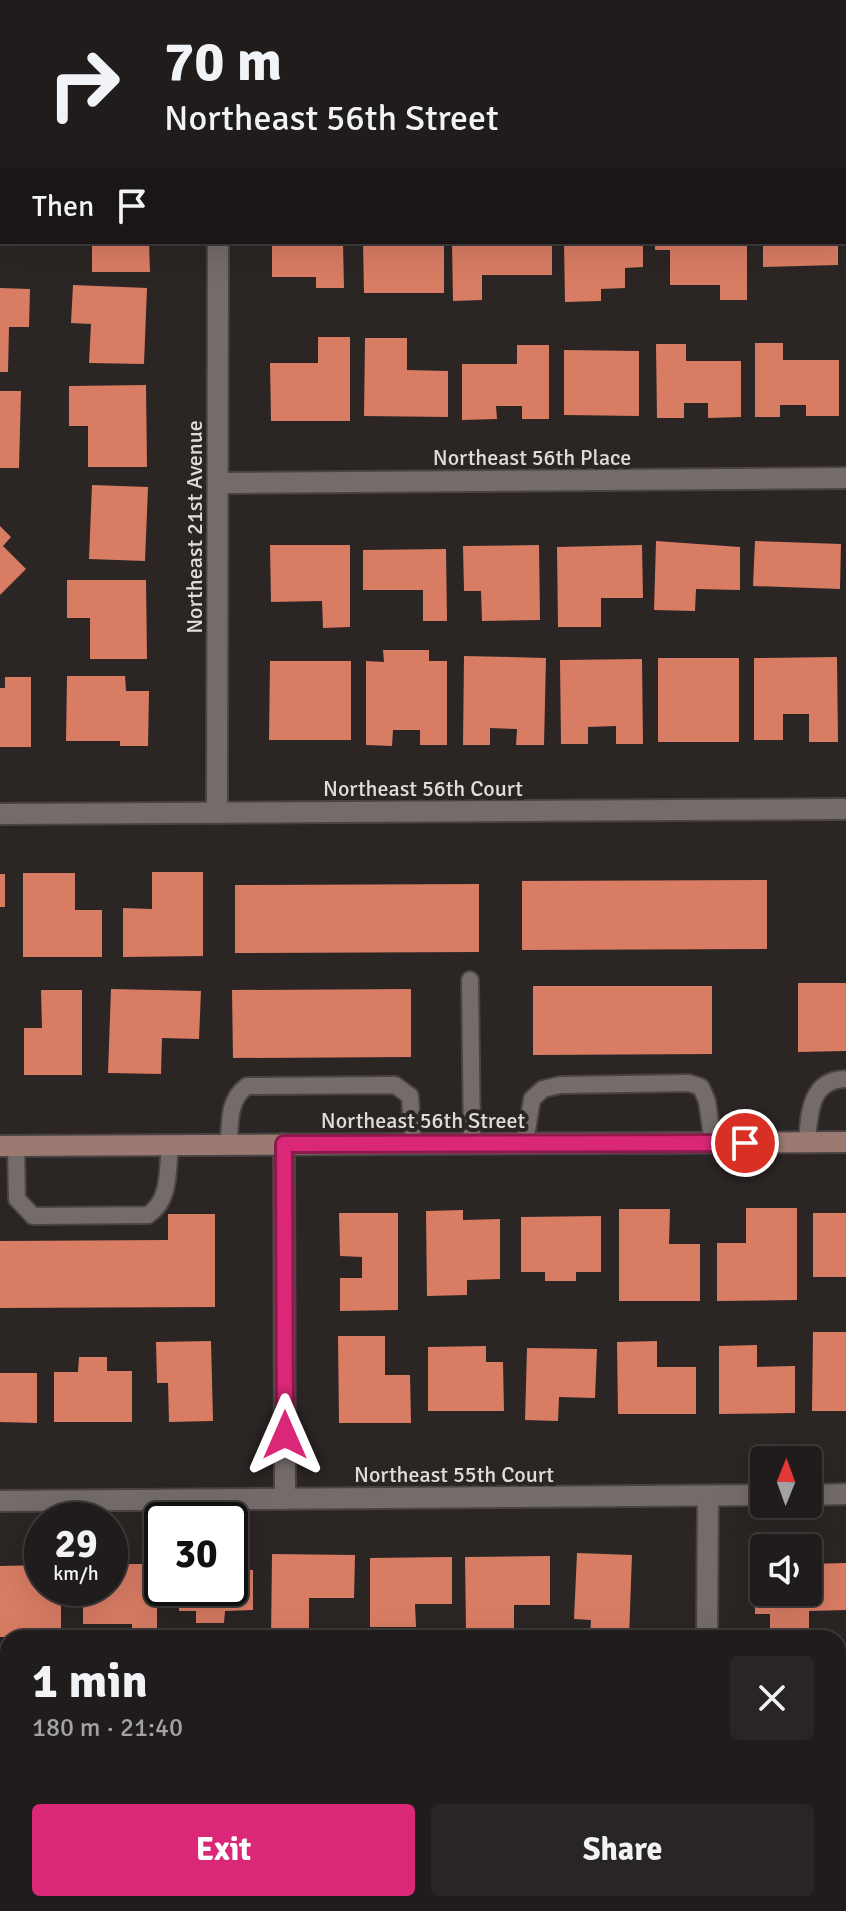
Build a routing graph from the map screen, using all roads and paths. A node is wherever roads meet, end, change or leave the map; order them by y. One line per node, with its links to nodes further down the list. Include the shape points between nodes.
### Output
1 (218, 244): 3 (street, Northeast 21st Avenue)
2 (846, 478): 3 (street, Northeast 56th Place)
3 (219, 483): 5 (street, Northeast 21st Avenue)
4 (846, 809): 5 (street, Northeast 56th Court)
5 (217, 813): 6 (street, Northeast 56th Court)
6 (0, 814)
7 (470, 980): 16 (lane)
8 (846, 1079): 12 (lane, via 825,1084 815,1095)
9 (846, 1142): 12 (street, Northeast 56th Street)
10 (525, 1143): 11 (street, Northeast 56th Street); 11 (lane, via 532,1099 543,1089 689,1083 701,1087 707,1101); 16 (street, Northeast 56th Street)
11 (713, 1143): 12 (street, Northeast 56th Street)
12 (807, 1143)
13 (229, 1144): 14 (street, Northeast 56th Street); 15 (lane, via 231,1109 237,1093 247,1086 380,1085 395,1085 410,1096); 17 (street, Northeast 56th Street)
14 (284, 1144): 15 (street, Northeast 56th Street); 23 (street)
15 (413, 1144): 16 (street, Northeast 56th Street)
16 (472, 1144)
17 (170, 1145): 18 (street, Northeast 56th Street); 18 (lane, via 159,1207 148,1215 76,1216 33,1216 22,1205)
18 (8, 1146)
19 (846, 1494): 21 (street)
20 (750, 1495): 22 (street, Northeast 55th Court)
21 (822, 1495)
22 (708, 1496): 23 (street, Northeast 55th Court); 25 (street)
23 (285, 1499): 24 (street, Northeast 55th Court)
24 (0, 1501)
25 (707, 1630)

